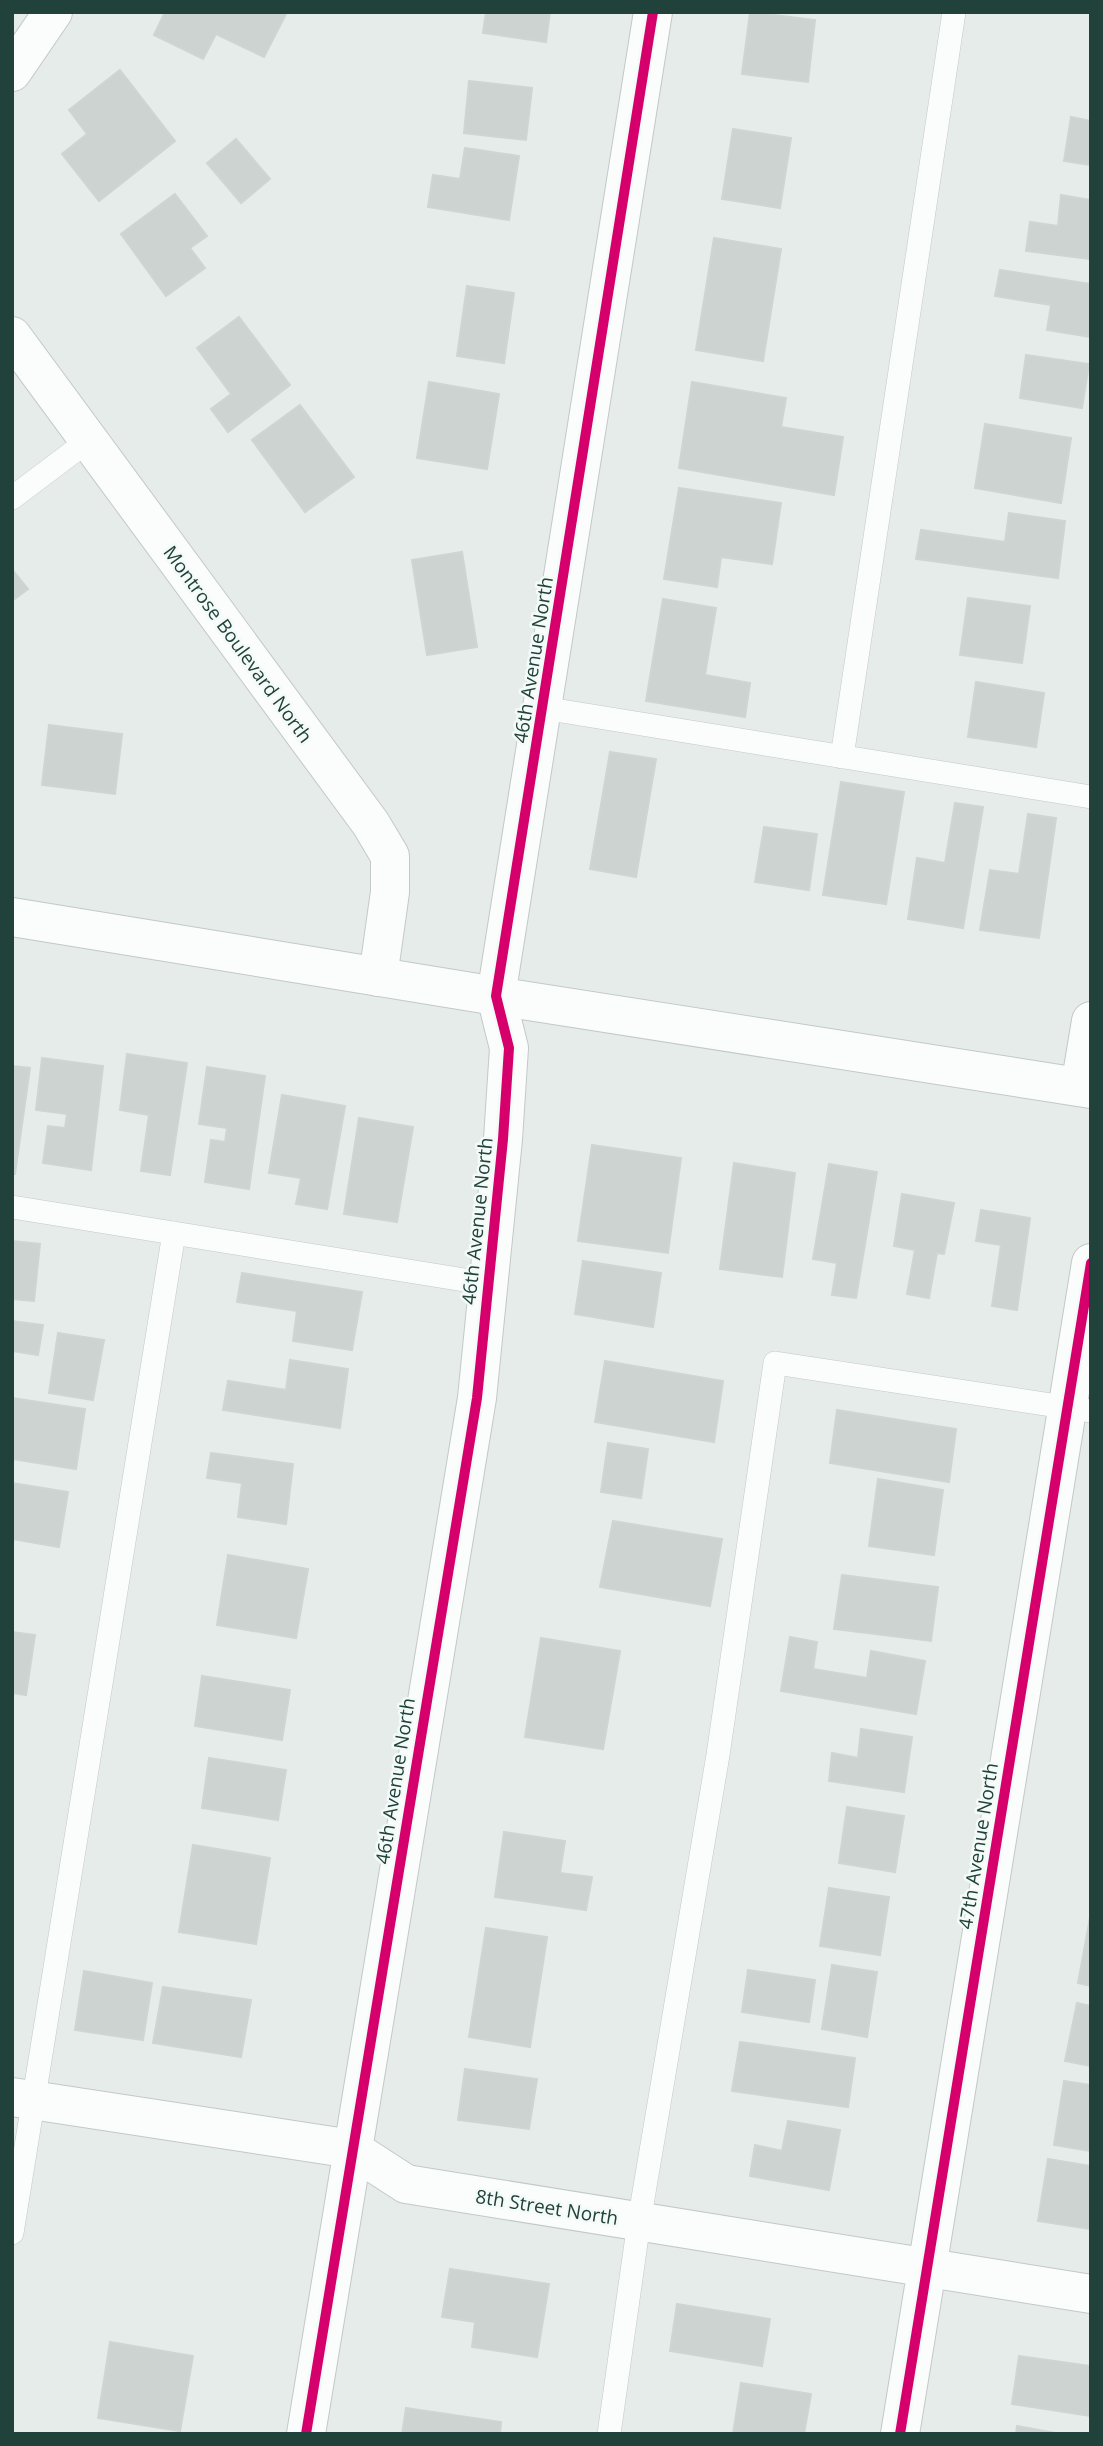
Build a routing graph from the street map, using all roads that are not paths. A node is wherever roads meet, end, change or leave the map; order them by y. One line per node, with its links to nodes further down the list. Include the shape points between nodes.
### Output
1 (53, 12): 4 (street)
2 (653, 12): 8 (street, 46th Avenue North)
3 (954, 12): 9 (lane)
4 (12, 72)
5 (12, 336): 6 (street, Montrose Boulevard North)
6 (89, 440): 7 (lane); 12 (street, Montrose Boulevard North, via 390,856 390,892)
7 (12, 498)
8 (543, 708): 9 (lane); 13 (street, 46th Avenue North)
9 (842, 757): 10 (lane)
10 (1091, 797)
11 (12, 917): 12 (street)
12 (378, 977): 13 (street)
13 (496, 996): 15 (street); 19 (street, 46th Avenue North, via 509,1048)
14 (1091, 1021): 15 (street)
15 (1086, 1088)
16 (12, 1207): 17 (lane)
17 (174, 1233): 19 (lane); 21 (lane)
18 (1091, 1263): 20 (street, 47th Avenue North)
19 (489, 1284): 22 (street, 46th Avenue North, via 477,1398)
20 (1079, 1409): 23 (lane, via 775,1363 718,1755); 25 (street, 47th Avenue North)
21 (23, 2099): 22 (street, 8th Street North); 24 (lane)
22 (352, 2149): 23 (street, 8th Street North, via 406,2184); 27 (street, 46th Avenue North)
23 (639, 2222): 25 (street, 8th Street North); 28 (lane)
24 (12, 2233)
25 (927, 2269): 26 (street, 8th Street North); 29 (street, 47th Avenue North)
26 (1091, 2294)
27 (306, 2434)
28 (609, 2434)
29 (900, 2434)

